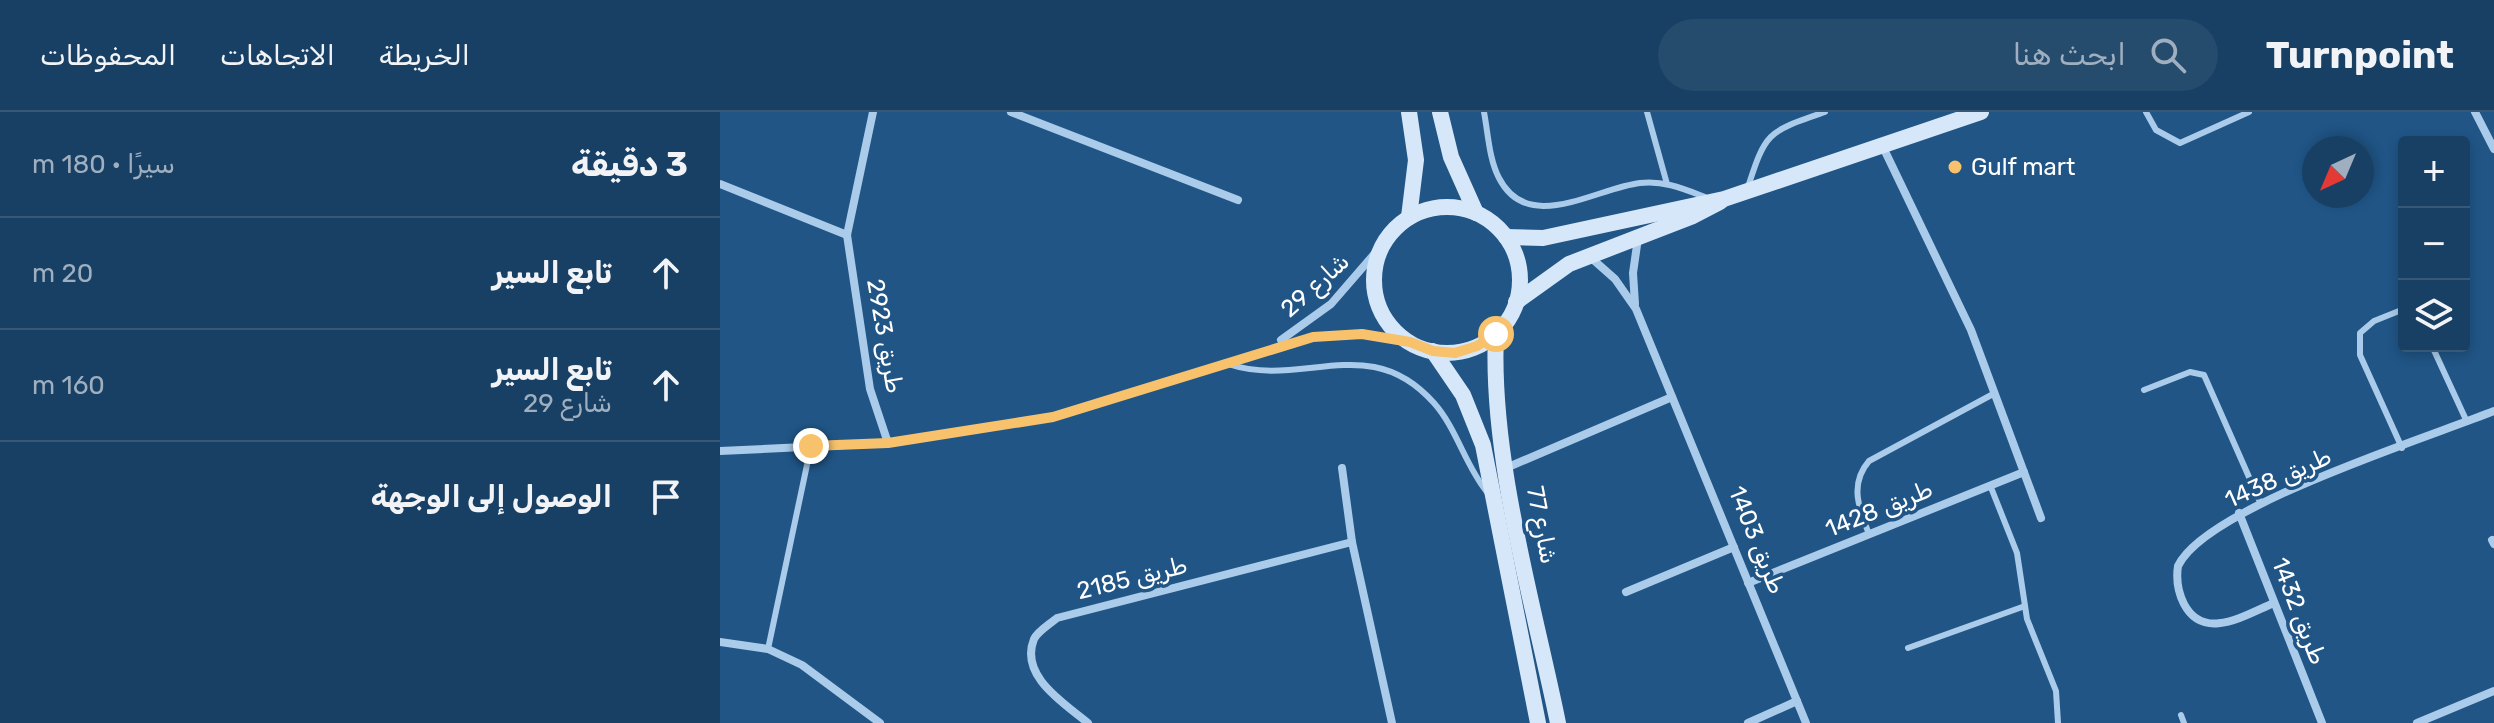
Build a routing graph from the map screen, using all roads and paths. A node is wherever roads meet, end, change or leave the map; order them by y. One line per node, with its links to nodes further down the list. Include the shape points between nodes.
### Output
1 (873, 112): 21 (street, طريق 2923)
2 (1011, 112): 17 (street)
3 (1409, 112): 20 (street, via 1416,160)
4 (1440, 112): 19 (street, via 1451,157)
5 (1484, 112): 15 (lane, via 1498,177 1527,204 1554,206 1639,183)
6 (1647, 112): 15 (lane)
7 (1825, 112): 16 (lane, via 1768,136)
8 (1981, 112): 12 (street)
9 (2146, 112): 10 (lane, via 2164,138 2180,143)
10 (2249, 112)
11 (2475, 112): 13 (street)
12 (1882, 145): 16 (street); 36 (street, via 1971,330)
13 (2494, 149)
14 (720, 184): 21 (street)
15 (1667, 184): 18 (lane)
16 (1746, 191): 18 (street)
17 (1238, 200)
18 (1718, 200): 22 (street, via 1562,235); 23 (street, via 1704,212)
19 (1476, 213): 20 (street, via 1442,207); 22 (street)
20 (1409, 217): 24 (street)
21 (847, 235): 40 (street, طريق 2923, via 870,389)
22 (1506, 237): 26 (street, via 1519,269)
23 (1638, 237): 25 (street); 27 (street, طريق 1403)
24 (1383, 244): 30 (street, via 1375,265 1380,309); 31 (street, شارع 29, via 1331,304)
25 (1588, 256): 26 (street, via 1549,275); 27 (street, طريق 1403, via 1615,279)
26 (1516, 302): 29 (street)
27 (1636, 309): 37 (street, طريق 1403)
28 (2398, 311): 42 (lane, via 2360,333 2360,355)
29 (1496, 334): 32 (street, via 1455,353); 45 (street, شارع 77, via 1495,388)
30 (1410, 342): 31 (street, شارع 29, via 1338,334); 32 (street)
31 (1267, 349): 34 (street, شارع 29)
32 (1433, 351): 48 (street, شارع 77, via 1475,419)
33 (2435, 352): 39 (lane)
34 (1228, 364): 40 (street, شارع 29, via 1053,417); 48 (lane, via 1279,373 1357,363 1399,376 1447,420 1473,473)
35 (2144, 390): 49 (lane, via 2190,372 2204,375)
36 (1995, 393): 46 (street); 52 (lane, via 1869,461 1857,489)
37 (1672, 397): 45 (street); 54 (street, طريق 1403)
38 (2494, 411): 39 (street, طريق 1438)
39 (2467, 422): 42 (street, طريق 1438)
40 (888, 443): 41 (street, شارع 29)
41 (811, 446): 43 (street, شارع 29); 61 (lane)
42 (2402, 448): 49 (street, طريق 1438)
43 (720, 451)
44 (1342, 468): 53 (street)
45 (1506, 468): 69 (street, شارع 77)
46 (2024, 472): 47 (street, طريق 1428); 51 (street)
47 (1990, 485): 52 (street, طريق 1428); 58 (lane, via 2017,553)
48 (1494, 501): 68 (street, شارع 77)
49 (2260, 502): 50 (street, طريق 1438)
50 (2239, 513): 57 (street, طريق 1432); 57 (street, طريق 1438, via 2182,560 2177,574 2180,593 2191,613 2209,625)
51 (2041, 518)
52 (1869, 534): 55 (street, طريق 1428)
53 (1352, 542): 66 (street, طريق 2185, via 1057,618 1035,636 1030,659 1039,680); 67 (street)
54 (1734, 547): 55 (street, طريق 1403); 56 (street)
55 (1748, 583): 63 (street, طريق 1403)
56 (1626, 592)
57 (2274, 603): 74 (street, طريق 1432)
58 (2025, 606): 60 (lane); 72 (lane, via 2056,691)
59 (720, 642): 61 (street)
60 (1908, 648)
61 (768, 649): 65 (street, via 802,665)
62 (2494, 691): 75 (street)
63 (1797, 701): 70 (street); 71 (street, طريق 1403)
64 (2181, 715): 73 (lane)
65 (880, 723)
66 (1088, 723)
67 (1392, 723)
68 (1538, 723)
69 (1558, 723)
70 (1748, 723)
71 (1806, 723)
72 (2058, 723)
73 (2184, 723)
74 (2322, 723)
75 (2417, 723)

